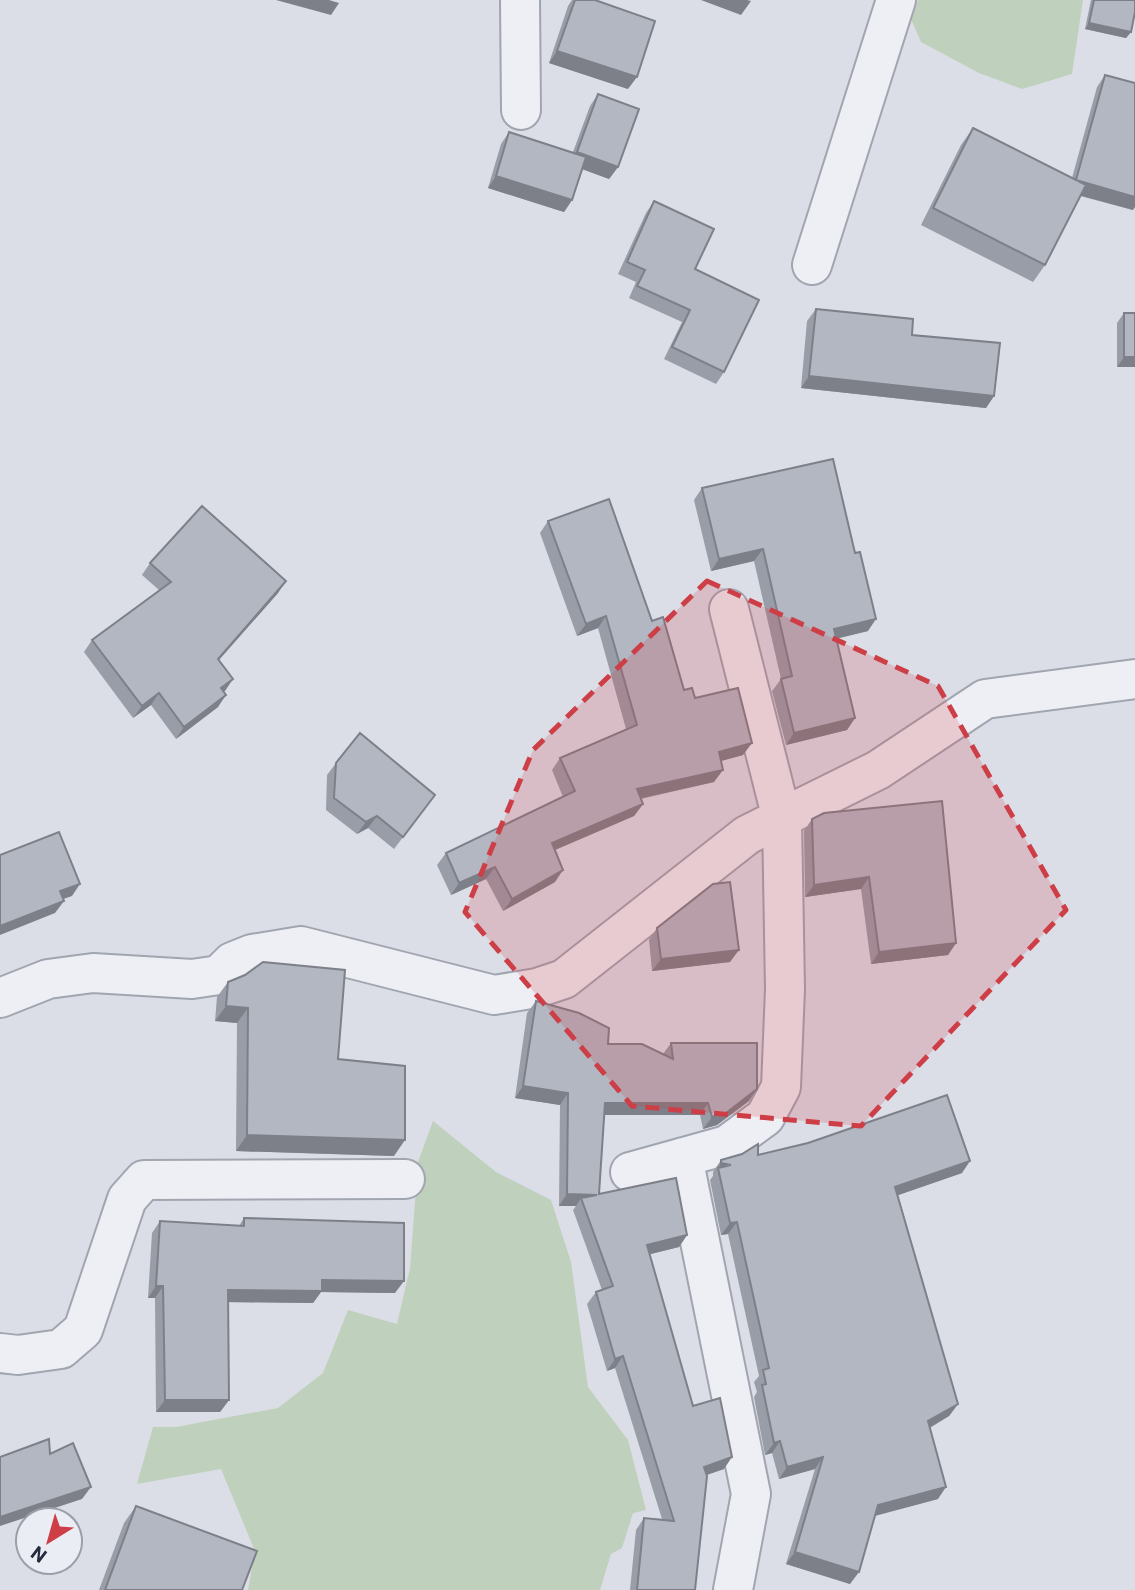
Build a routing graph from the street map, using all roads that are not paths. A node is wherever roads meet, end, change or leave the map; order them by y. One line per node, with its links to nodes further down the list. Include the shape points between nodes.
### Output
1 (520, 0): 3 (street)
2 (896, 0): 4 (street)
3 (521, 110)
4 (813, 265)
5 (729, 609): 7 (street)
6 (1135, 679): 7 (street, via 985,699 878,770)
7 (782, 819): 8 (street, via 747,835 564,979 537,988 494,995 300,946 252,954 232,962 219,975 192,979 93,973 48,979); 9 (street, via 785,989 781,1087 765,1117 727,1145)
8 (0, 998)
9 (683, 1157): 10 (street); 13 (street, via 751,1494)
10 (630, 1172)
11 (405, 1180): 12 (street, via 144,1180 127,1199 83,1329 61,1349)
12 (0, 1353)
13 (733, 1590)

